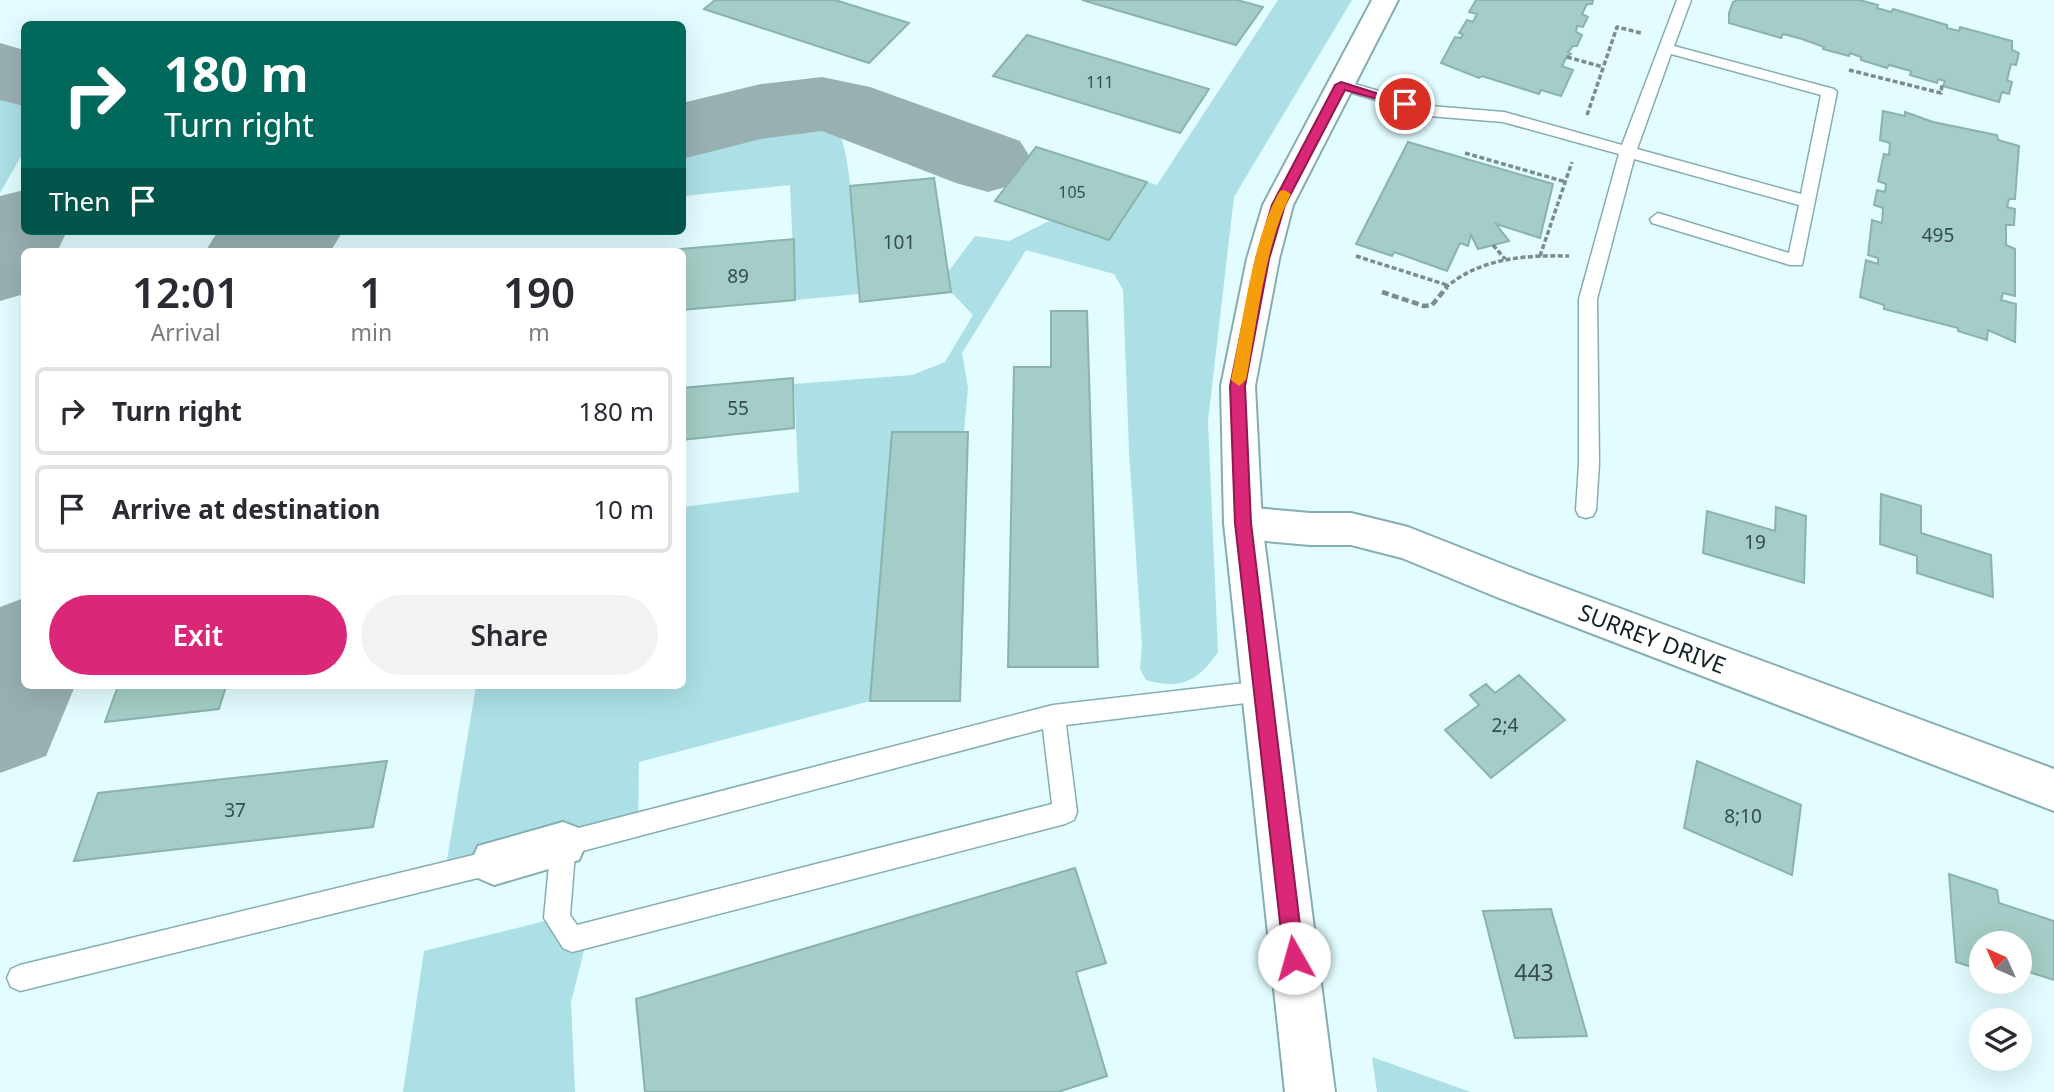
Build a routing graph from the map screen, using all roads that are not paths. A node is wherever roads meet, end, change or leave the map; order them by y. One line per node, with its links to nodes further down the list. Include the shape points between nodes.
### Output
1 (1385, 0): 4 (main road)
2 (1684, 0): 3 (lane)
3 (1666, 48): 5 (lane); 6 (lane, via 1829,92)
4 (1341, 85): 5 (lane, via 1429,111 1504,117); 9 (main road, via 1278,205 1263,259 1237,386)
5 (1628, 151): 6 (lane); 8 (lane, via 1588,299)
6 (1805, 201): 7 (lane, via 1796,261)
7 (1658, 219)
8 (1586, 510)
9 (1243, 523): 10 (main road); 12 (main road, SURREY DRIVE, via 1352,528 1408,543)
10 (1262, 691): 11 (lane); 16 (main road)
11 (1053, 716): 13 (lane); 13 (lane, via 1065,812 572,939 557,918)
12 (2054, 790)
13 (563, 844): 14 (main road)
14 (494, 862): 15 (lane)
15 (20, 978)
16 (1310, 1092)

